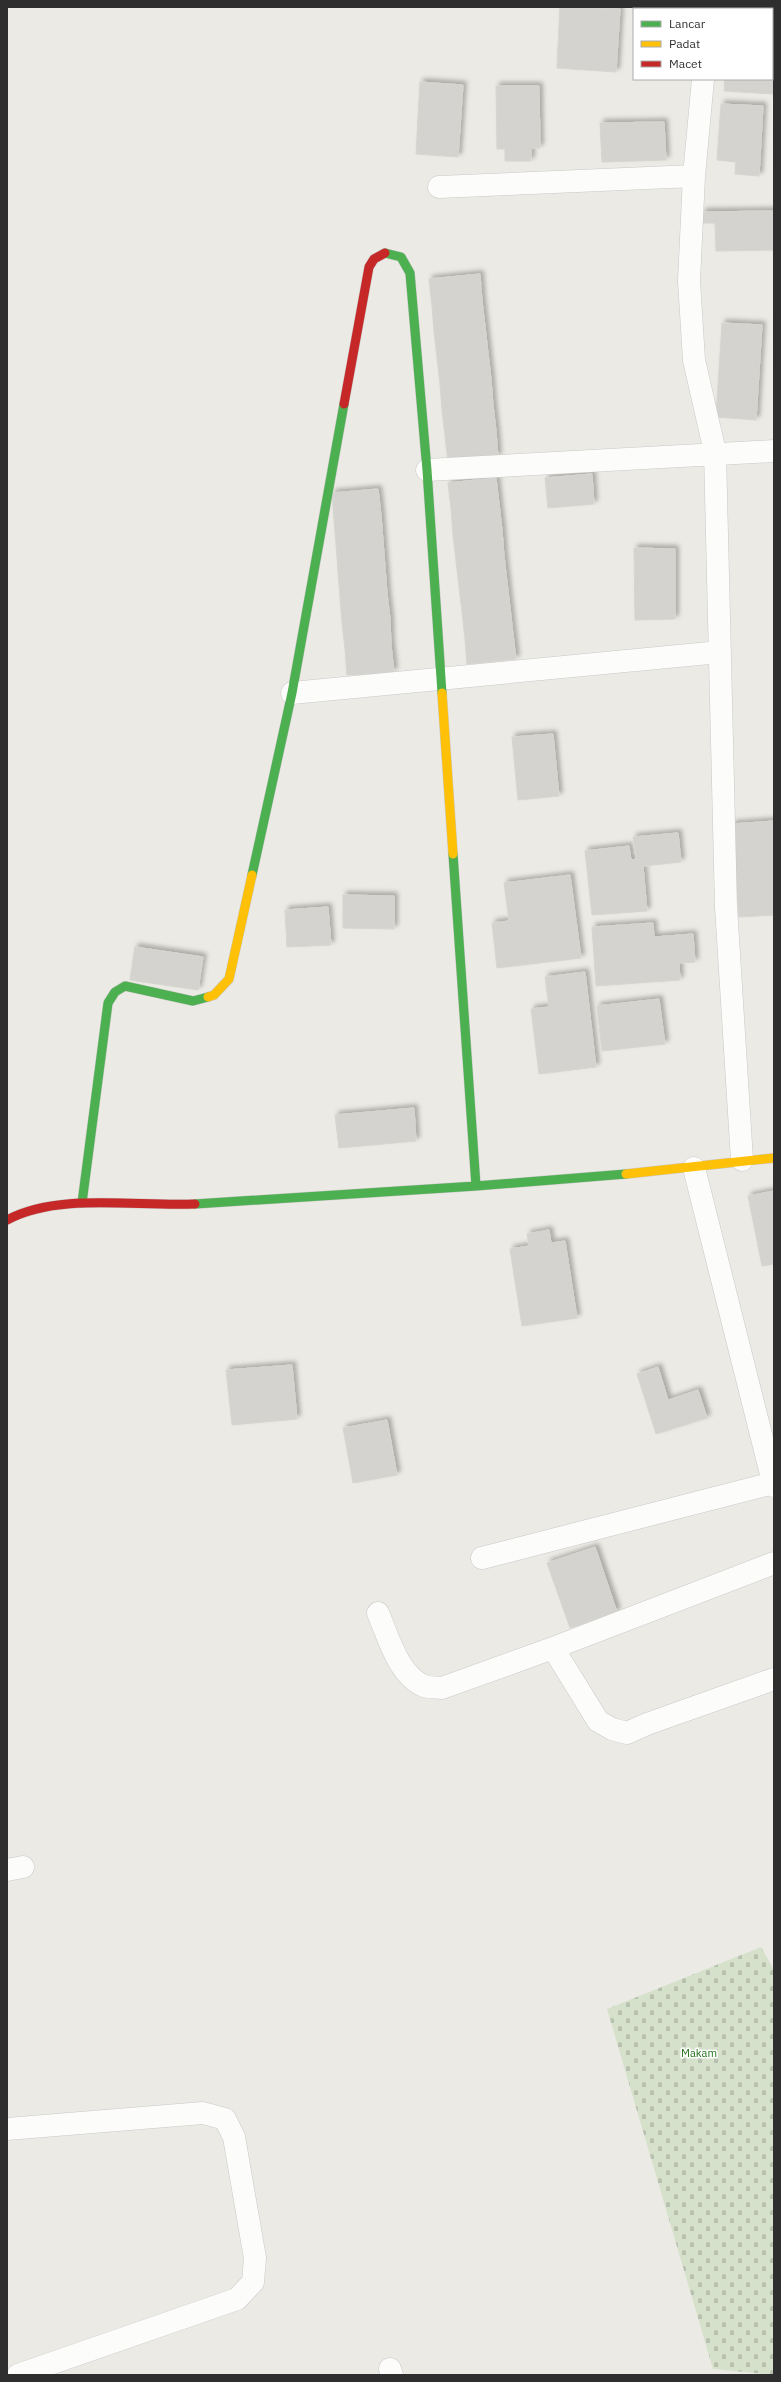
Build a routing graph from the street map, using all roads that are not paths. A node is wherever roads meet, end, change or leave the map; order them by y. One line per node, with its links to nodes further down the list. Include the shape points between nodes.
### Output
1 (703, 80): 2 (street)
2 (694, 176): 3 (street); 5 (street, via 689,281 694,360)
3 (439, 187)
4 (774, 450): 5 (street)
5 (714, 452): 6 (street); 7 (street)
6 (427, 470): 8 (street); 9 (street, via 410,273 401,257 385,253 374,259 369,267)
7 (720, 652): 8 (street); 11 (street, via 726,907)
8 (440, 680): 9 (street); 13 (street)
9 (292, 693): 14 (street, via 229,979 214,996 194,1001 125,986 115,992 108,1003)
10 (774, 1158): 11 (street)
11 (742, 1160): 12 (street)
12 (694, 1168): 13 (street); 16 (street)
13 (476, 1186): 14 (street, via 187,1204)
14 (82, 1203): 15 (street, via 22,1212)
15 (7, 1220)
16 (774, 1485): 17 (street)
17 (482, 1558)
18 (774, 1563): 20 (street)
19 (378, 1613): 20 (street, via 397,1657 412,1678 425,1687 442,1688)
20 (553, 1648): 21 (street, via 598,1721 612,1729 627,1733)
21 (774, 1679)
22 (7, 2129): 23 (street, via 203,2113 225,2119 234,2137 255,2258 254,2282 237,2299)
23 (18, 2375)

